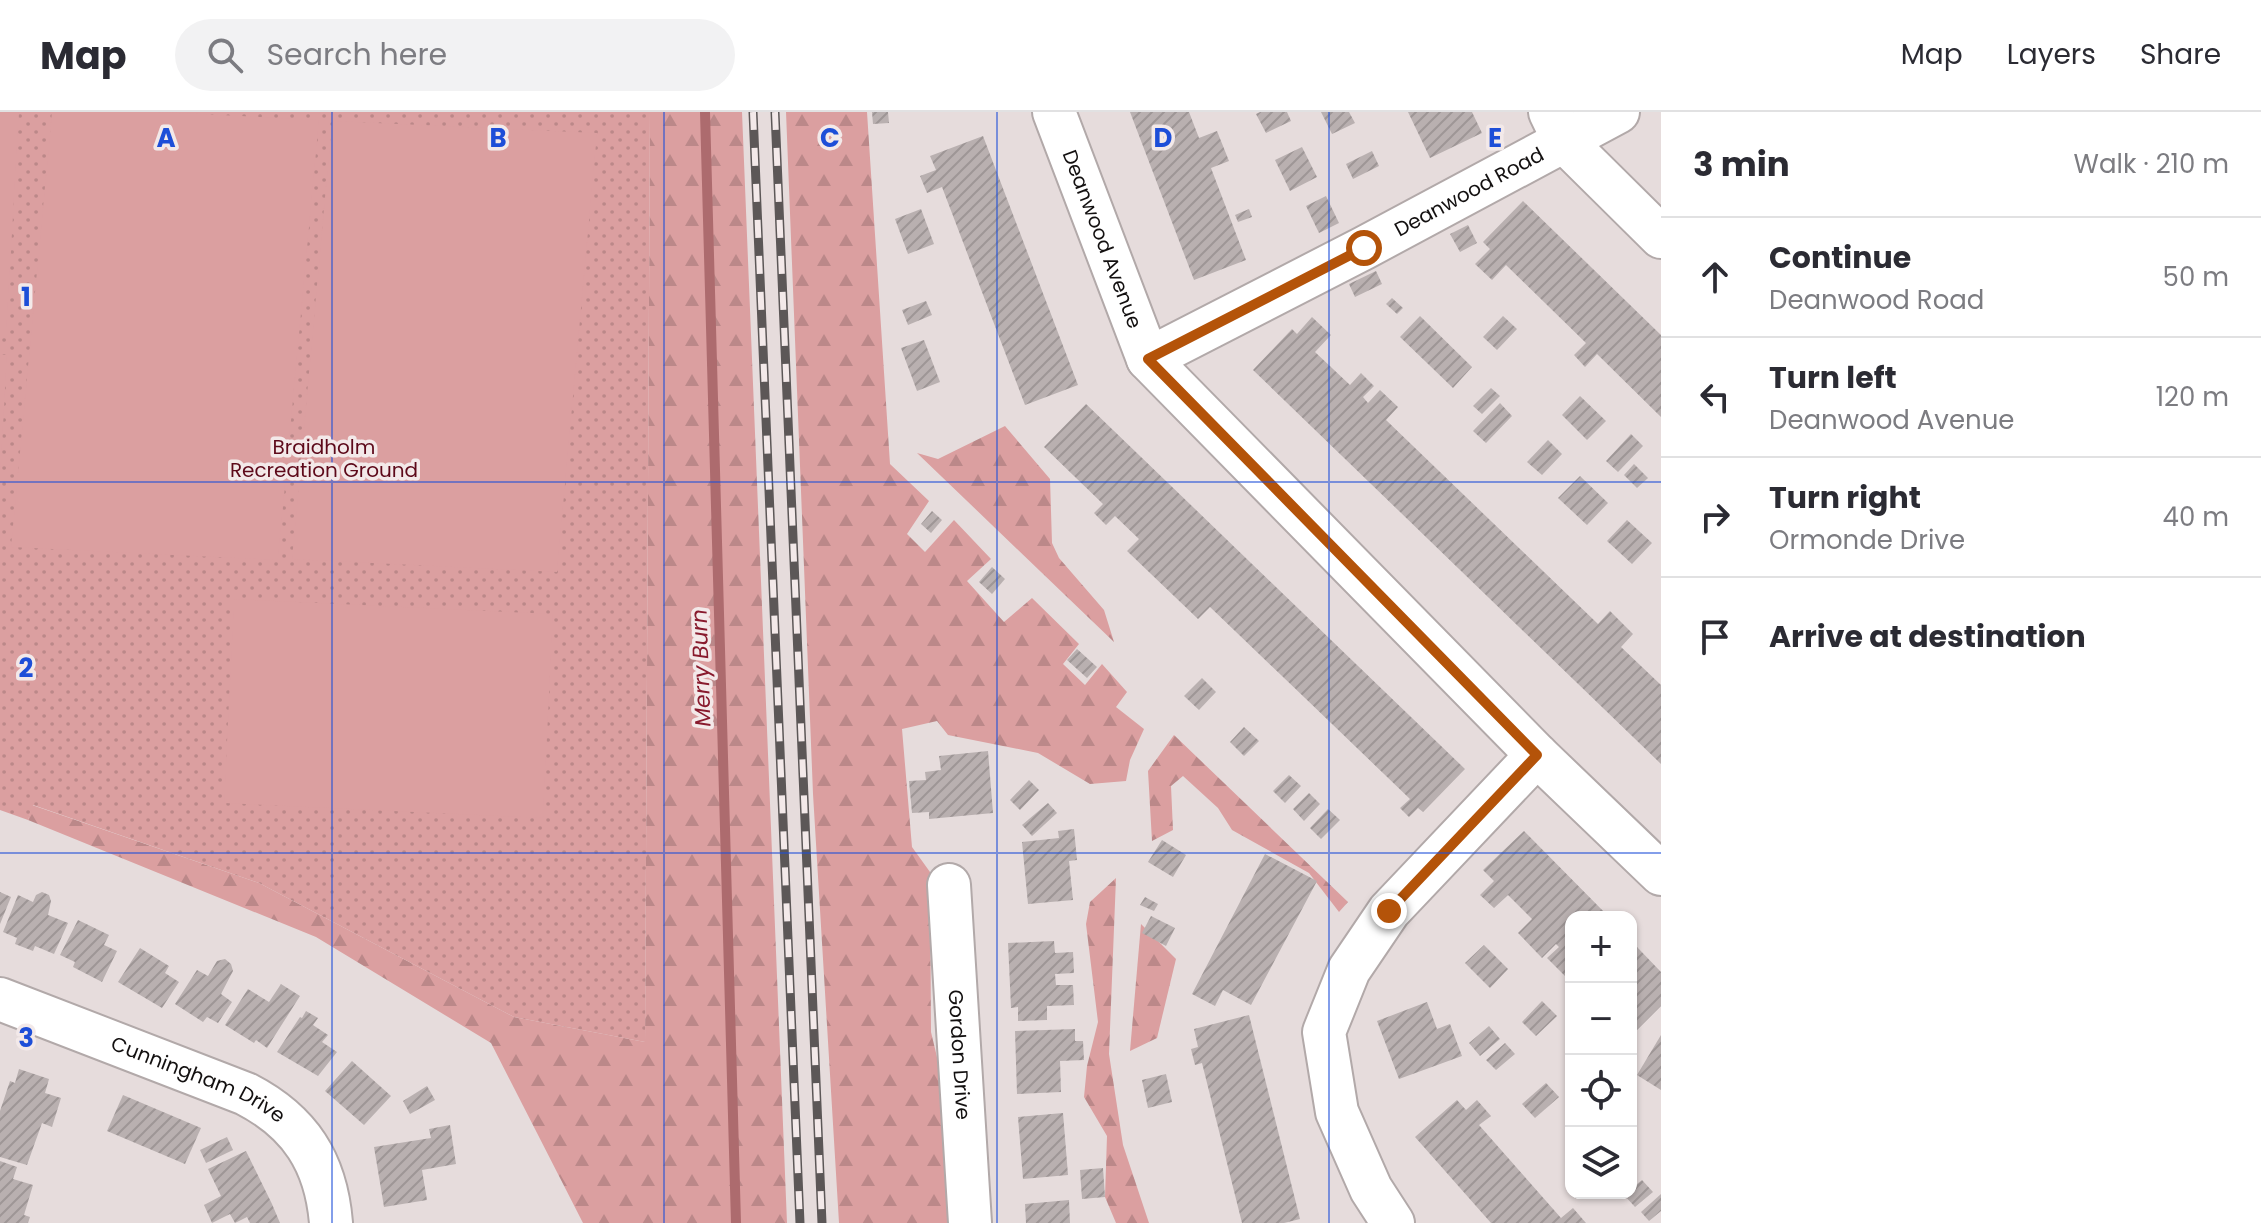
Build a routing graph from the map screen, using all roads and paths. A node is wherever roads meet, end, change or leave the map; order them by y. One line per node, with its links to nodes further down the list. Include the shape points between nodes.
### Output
1 (1054, 112): 5 (street, Deanwood Avenue)
2 (1618, 112): 3 (street, Deanwood Road)
3 (1557, 127): 4 (street); 5 (street, Deanwood Road, via 1364,248)
4 (1661, 237)
5 (1148, 359): 6 (street, Deanwood Avenue)
6 (1537, 755): 7 (street, Deanwood Avenue); 12 (street, via 1389,911 1349,970 1324,1032 1337,1112 1371,1189)
7 (1661, 874)
8 (949, 885): 11 (street, Gordon Drive)
9 (0, 999): 10 (street, Cunningham Drive, via 271,1107 306,1143 320,1169)
10 (331, 1223)
11 (970, 1223)
12 (1393, 1223)

